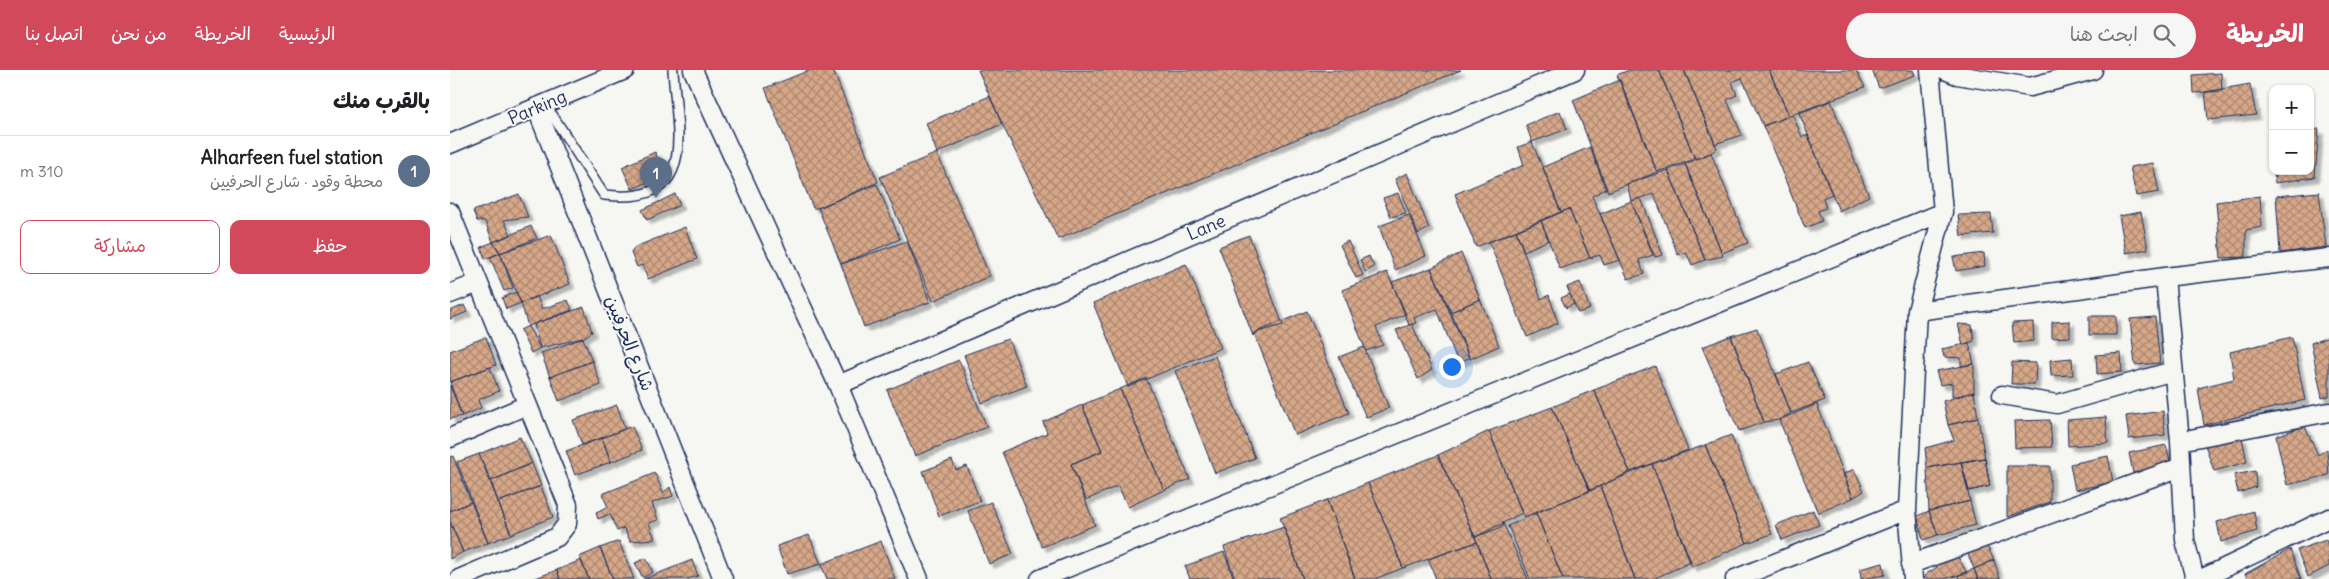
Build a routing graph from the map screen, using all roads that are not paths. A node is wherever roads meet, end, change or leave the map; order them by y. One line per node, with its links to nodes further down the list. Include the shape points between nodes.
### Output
1 (625, 70): 8 (street, Parking)
2 (674, 70): 8 (lane, via 679,139 676,168 662,187 628,198 604,195)
3 (693, 70): 18 (street)
4 (1575, 70): 18 (street, Lane)
5 (1930, 70): 11 (street)
6 (1945, 70): 7 (street, via 2030,87)
7 (2093, 70)
8 (541, 106): 9 (street, Parking); 29 (street, شارع الحرفيين)
9 (450, 144)
10 (450, 212): 14 (street)
11 (1944, 212): 16 (street); 31 (street)
12 (2329, 258): 13 (street)
13 (2164, 277): 16 (street); 17 (street)
14 (478, 283): 15 (street); 20 (street)
15 (450, 294)
16 (1917, 311): 25 (street)
17 (2173, 371): 19 (street, via 2057,404); 23 (street)
18 (838, 384): 30 (street)
19 (2002, 395)
20 (527, 405): 22 (street); 28 (street, via 568,505 567,524 557,537)
21 (2329, 412): 23 (street)
22 (450, 438)
23 (2180, 441): 24 (street)
24 (2181, 467): 27 (street); 33 (street, via 2185,540)
25 (1908, 510): 27 (street); 32 (street)
26 (2329, 518): 34 (street)
27 (1912, 572)
28 (460, 579)
29 (724, 579)
30 (919, 579)
31 (1040, 579)
32 (1736, 579)
33 (2195, 579)
34 (2201, 579)

